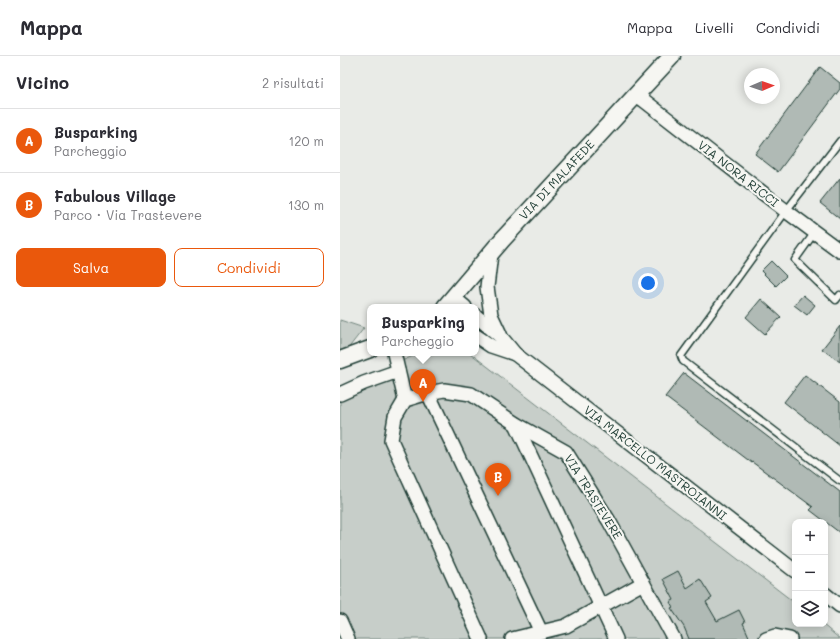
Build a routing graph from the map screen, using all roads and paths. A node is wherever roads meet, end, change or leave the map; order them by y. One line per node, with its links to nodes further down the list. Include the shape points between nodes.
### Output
1 (672, 56): 2 (street, VIA DI MALAFEDE)
2 (637, 94): 4 (street, VIA NORA RICCI); 7 (street, VIA DI MALAFEDE)
3 (840, 141): 4 (lane)
4 (786, 211): 5 (street, VIA NORA RICCI); 22 (lane, via 682,353 681,358)
5 (815, 232): 6 (street, VIA NORA RICCI); 8 (lane, via 795,260 836,300)
6 (840, 251)
7 (491, 254): 9 (street, VIA DI MALAFEDE); 11 (street, via 487,287 491,315)
8 (840, 295)
9 (454, 304)
10 (479, 319): 11 (street)
11 (501, 337): 14 (street)
12 (479, 338): 14 (street, via 490,346)
13 (367, 350): 16 (street)
14 (515, 354): 23 (street, VIA MARCELLO MASTROIANNI)
15 (395, 356): 17 (street)
16 (340, 360)
17 (398, 371): 19 (street); 20 (street)
18 (428, 393): 20 (street); 21 (street, VIA TRASTEVERE, via 444,390 471,394); 29 (street)
19 (340, 394)
20 (405, 400): 31 (street, via 395,417 391,440)
21 (516, 424): 24 (street, VIA TRASTEVERE, via 566,452 609,521); 26 (street)
22 (840, 481)
23 (792, 569)
24 (643, 583): 26 (street); 34 (street, VIA TRASTEVERE)
25 (828, 596): 27 (street)
26 (601, 606): 29 (street, via 566,626); 33 (street)
27 (840, 606)
28 (340, 621): 30 (street)
29 (541, 632): 32 (street)
30 (348, 639)
31 (481, 639)
32 (512, 639)
33 (616, 639)
34 (674, 639)
35 (766, 639): 36 (street, via 775,636)
36 (790, 639)

